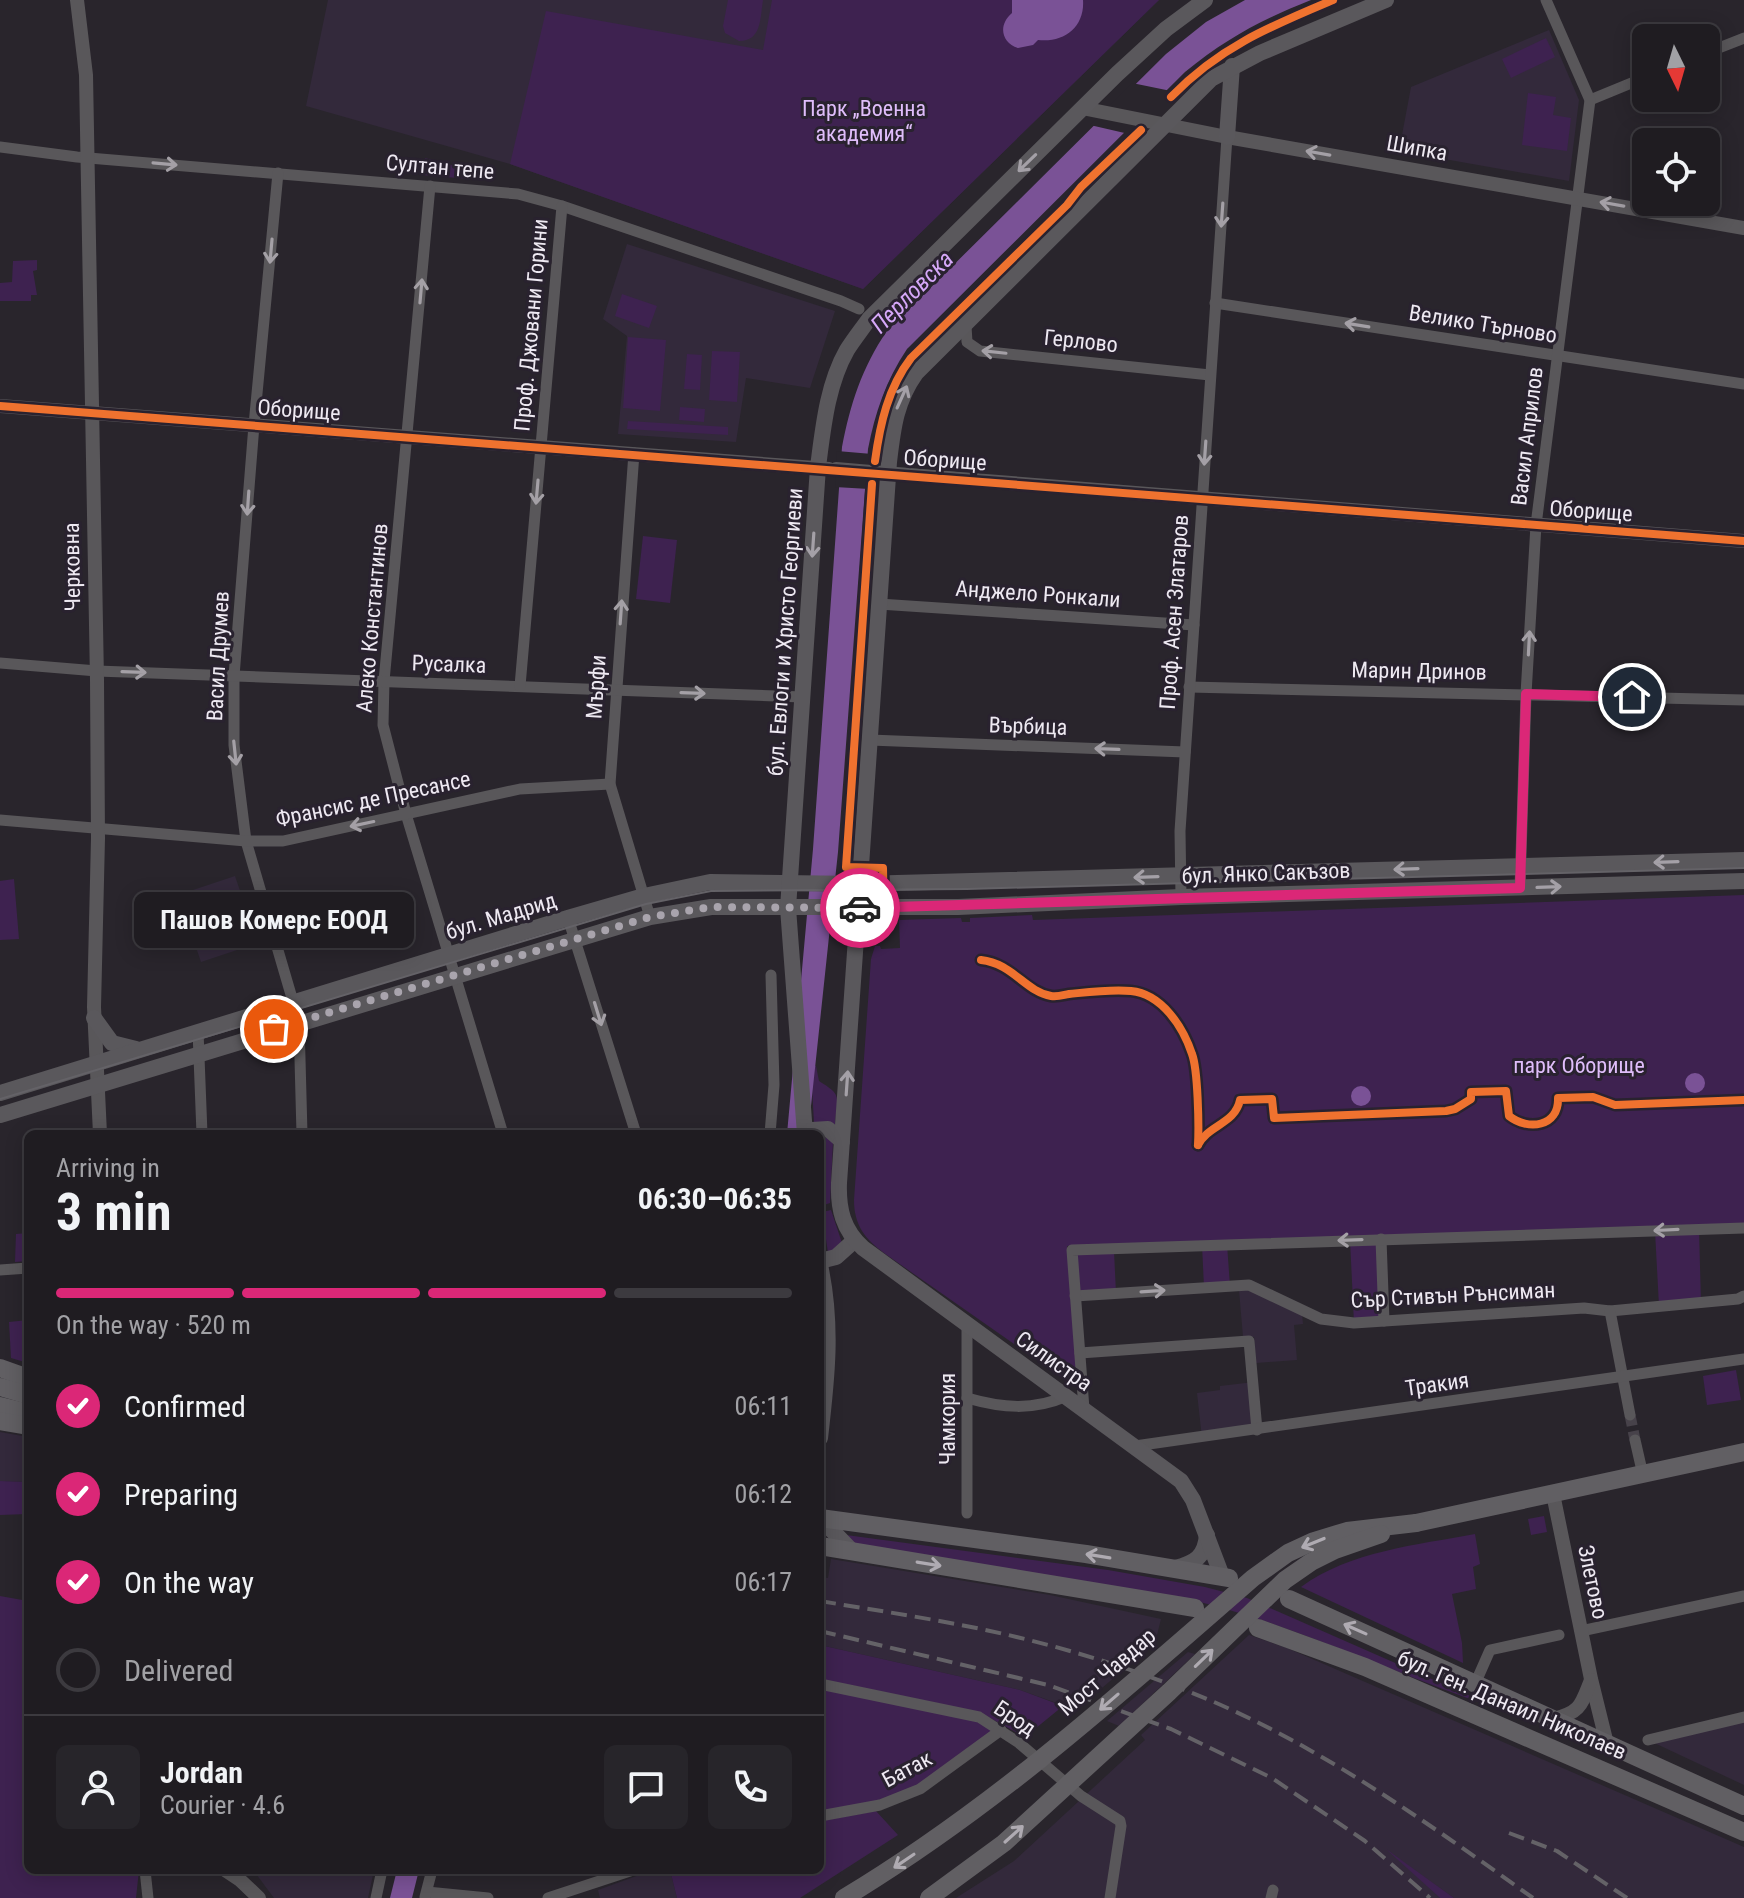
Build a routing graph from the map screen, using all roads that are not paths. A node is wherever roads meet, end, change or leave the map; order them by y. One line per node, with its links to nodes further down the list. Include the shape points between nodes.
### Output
1 (77, 0): 14 (street, Черковна, via 86,75)
2 (1205, 0): 10 (main road, бул. Евлоги и Христо Георгиеви)
3 (1386, 0): 7 (main road)
4 (1546, 0): 9 (street)
5 (1744, 38): 6 (street)
6 (1720, 47)
7 (1232, 66): 11 (main road, via 1211,79); 12 (main road)
8 (1632, 83): 9 (street)
9 (1590, 100): 17 (street, Васил Априлов)
10 (1082, 108): 11 (street, Шипка); 32 (main road, бул. Евлоги и Христо Георгиеви, one-way to 32, via 869,319 834,381 824,424)
11 (1166, 125): 12 (street, Шипка); 22 (main road)
12 (1227, 137): 17 (street, Шипка, one-way to 12); 20 (street, Проф. Асен Златаров, one-way to 20)
13 (0, 147): 14 (street, Султан тепе)
14 (87, 158): 15 (street, Султан тепе, one-way to 15); 27 (street, Черковна)
15 (278, 173): 16 (street, Султан тепе); 28 (street, Васил Друмев, one-way to 28)
16 (430, 186): 18 (street, Султан тепе, via 518,194); 29 (street, Алеко Константинов, one-way to 16)
17 (1578, 198): 19 (street, Шипка, one-way to 17); 23 (street, Васил Априлов)
18 (562, 206): 21 (street, Султан тепе); 30 (street, Проф. Джовани Горини)
19 (1744, 228)
20 (1215, 303): 23 (street, Велико Търново, one-way to 20); 24 (street, Проф. Асен Златаров)
21 (859, 309)
22 (966, 326): 24 (street, Герлово, one-way to 22, via 980,351 967,342); 33 (main road, one-way to 22, via 904,390)
23 (1558, 356): 25 (street, Велико Търново); 35 (street, Васил Априлов)
24 (1210, 375): 34 (street, Проф. Асен Златаров, one-way to 34)
25 (1744, 384)
26 (0, 406): 27 (street, Оборище)
27 (91, 413): 28 (street, Оборище); 40 (street, Черковна)
28 (254, 425): 29 (street, Оборище); 41 (street, Васил Друмев, one-way to 41)
29 (408, 436): 30 (street, Оборище); 42 (street, Алеко Константинов)
30 (540, 446): 31 (street, Оборище); 43 (street, Проф. Джовани Горини, one-way to 43)
31 (634, 453): 32 (street, Оборище); 45 (street, Мърфи, one-way to 31)
32 (827, 468): 33 (street, Оборище, bridge); 47 (main road, бул. Евлоги и Христо Георгиеви, one-way to 47)
33 (880, 472): 34 (street, Оборище); 37 (main road)
34 (1202, 498): 35 (street, Оборище); 38 (street, Проф. Асен Златаров)
35 (1536, 525): 36 (street, Оборище); 46 (street, Васил Априлов, one-way to 35)
36 (1744, 541)
37 (879, 604): 38 (street, Анджело Ронкали); 49 (main road)
38 (1194, 625): 44 (street, Проф. Асен Златаров)
39 (0, 663): 40 (street, Русалка)
40 (97, 671): 41 (street, Русалка, one-way to 41); 54 (street, Черковна)
41 (234, 676): 42 (street, Русалка); 55 (street, Васил Друмев, one-way to 55, via 234,745)
42 (384, 681): 43 (street, Русалка); 52 (street, Алеко Константинов, via 383,725)
43 (520, 686): 45 (street, Русалка)
44 (1189, 687): 46 (street, Марин Дринов); 50 (street, Проф. Асен Златаров)
45 (615, 690): 47 (street, Русалка, one-way to 47); 51 (street, Мърфи)
46 (1526, 694): 48 (street, Марин Дринов); 57 (street, Васил Априлов)
47 (802, 697): 60 (main road, бул. Евлоги и Христо Георгиеви)
48 (1744, 700)
49 (870, 740): 50 (street, Върбица, one-way to 49); 61 (main road)
50 (1185, 752): 58 (street, Проф. Асен Златаров)
51 (610, 784): 52 (street, Франсис де Пресансе, via 520,789); 63 (street, Мърфи)
52 (406, 814): 55 (street, Франсис де Пресансе, one-way to 55, via 283,841); 70 (street, Алеко Константинов)
53 (0, 820): 54 (street, Франсис де Пресансе)
54 (97, 828): 55 (street, Франсис де Пресансе); 74 (street, Черковна)
55 (246, 841): 73 (street, Васил Друмев)
56 (1744, 860): 57 (main road, бул. Янко Сакъзов, one-way to 57)
57 (1520, 866): 58 (main road, бул. Янко Сакъзов, one-way to 58); 62 (street, Васил Априлов)
58 (1181, 876): 61 (main road, бул. Янко Сакъзов, one-way to 61); 64 (street, Проф. Асен Златаров)
59 (1744, 881): 62 (main road, бул. Янко Сакъзов, one-way to 59)
60 (790, 883): 61 (main road, бул. Янко Сакъзов); 63 (main road, бул. Мадрид, via 710,882); 65 (main road, бул. Евлоги и Христо Георгиеви)
61 (860, 884): 66 (main road)
62 (1520, 888): 64 (main road, бул. Янко Сакъзов)
63 (644, 896): 67 (street, Мърфи); 68 (main road, бул. Мадрид)
64 (1181, 897): 66 (main road, бул. Янко Сакъзов)
65 (788, 908): 66 (main road, бул. Янко Сакъзов); 67 (main road, бул. Мадрид, via 711,907); 89 (main road, бул. Евлоги и Христо Георгиеви)
66 (858, 908): 91 (main road, one-way to 66)
67 (650, 917): 69 (main road, бул. Мадрид)
68 (568, 918): 69 (street); 70 (main road, бул. Мадрид)
69 (575, 939): 71 (main road, бул. Мадрид); 87 (street, one-way to 87)
70 (449, 955): 71 (street, Алеко Константинов); 73 (main road, бул. Мадрид)
71 (455, 975): 75 (main road, бул. Мадрид); 86 (street, Алеко Константинов)
72 (771, 975): 88 (street)
73 (293, 1001): 75 (street, Васил Друмев); 76 (main road, бул. Мадрид)
74 (94, 1018): 77 (main road, via 112,1043); 79 (street, Черковна)
75 (299, 1022): 78 (main road, бул. Мадрид); 85 (street, Васил Друмев)
76 (198, 1031): 77 (main road, бул. Мадрид); 78 (street)
77 (137, 1049): 79 (main road, бул. Мадрид)
78 (199, 1053): 80 (main road, бул. Мадрид); 84 (street)
79 (97, 1062): 80 (street, Черковна); 81 (main road, бул. Мадрид)
80 (98, 1084): 82 (main road, бул. Мадрид); 83 (street, Черковна)
81 (0, 1093)
82 (0, 1115)
83 (100, 1130)
84 (202, 1130)
85 (302, 1130)
86 (502, 1130)
87 (635, 1130)
88 (770, 1130)
89 (806, 1130)
90 (812, 1130): 91 (main road, via 828,1129)
91 (842, 1141): 94 (main road, via 839,1204)
92 (1744, 1228): 93 (street, one-way to 93)
93 (1381, 1239): 99 (street, one-way to 99, via 1072,1250); 102 (street)
94 (855, 1240): 95 (main road); 103 (main road, Силистра)
95 (824, 1262)
96 (24, 1268): 97 (street)
97 (0, 1270)
98 (824, 1282): 110 (main road, via 829,1332)
99 (1075, 1296): 102 (street, Сър Стивън Рънсиман, one-way to 102, via 1249,1285 1321,1319); 104 (street)
100 (1744, 1296): 101 (street, Сър Стивън Рънсиман)
101 (1610, 1311): 102 (street, Сър Стивън Рънсиман, via 1584,1308); 108 (street)
102 (1384, 1321)
103 (967, 1325): 112 (main road, Силистра); 113 (street, Чамкория)
104 (1080, 1353): 115 (street); 120 (street, via 1249,1341)
105 (1744, 1359): 108 (street, Тракия)
106 (0, 1368): 107 (main road)
107 (24, 1377)
108 (1622, 1377): 117 (street); 120 (street, Тракия)
109 (0, 1387): 111 (main road)
110 (824, 1391)
111 (24, 1394)
112 (1067, 1396): 113 (street, via 1014,1408); 115 (main road, Силистра)
113 (967, 1398): 126 (street, Чамкория)
114 (0, 1406): 116 (main road)
115 (1084, 1409): 122 (main road, Силистра)
116 (24, 1412)
117 (1630, 1415)
118 (0, 1421): 119 (main road)
119 (24, 1425)
120 (1257, 1430): 122 (street, Тракия)
121 (1635, 1440): 124 (street)
122 (1135, 1446): 130 (main road, Силистра, via 1181,1481)
123 (1744, 1452): 124 (main road, Мост Чавдар)
124 (1643, 1475): 125 (main road, Мост Чавдар)
125 (1553, 1494): 129 (main road, Мост Чавдар); 139 (street, Злетово)
126 (967, 1513)
127 (824, 1519): 133 (main road, one-way to 127)
128 (824, 1523): 132 (main road)
129 (1416, 1523): 167 (main road, Мост Чавдар, one-way to 167, bridge, via 1347,1531 1288,1553 1019,1778 930,1844); 168 (main road, Мост Чавдар, one-way to 129, bridge, via 1004,1843 1285,1580 1335,1550)
130 (1207, 1534): 133 (main road, via 1198,1560); 134 (main road, Силистра)
131 (824, 1547): 132 (main road)
132 (852, 1551): 137 (main road, one-way to 137)
133 (1175, 1568): 134 (main road)
134 (1226, 1577)
135 (1744, 1596): 139 (street)
136 (1289, 1599): 142 (main road, бул. Ген. Данаил Николаев, one-way to 136)
137 (1195, 1608)
138 (1258, 1628): 149 (main road, бул. Ген. Данаил Николаев, via 1365,1667)
139 (1581, 1631): 141 (street, Злетово)
140 (1559, 1635): 142 (street, via 1490,1650)
141 (1591, 1679): 145 (street, via 1578,1709); 148 (street, Злетово)
142 (1475, 1684): 145 (main road, бул. Ген. Данаил Николаев)
143 (824, 1685): 146 (street, Брод, via 979,1717)
144 (1744, 1717): 147 (street)
145 (1554, 1719): 148 (main road, бул. Ген. Данаил Николаев)
146 (1001, 1730): 152 (street, Батак, via 920,1789 880,1805); 169 (street, Брод, via 1120,1821)
147 (1648, 1740)
148 (1607, 1744): 149 (main road); 150 (main road); 151 (main road, бул. Ген. Данаил Николаев)
149 (1552, 1748): 150 (main road, бул. Ген. Данаил Николаев)
150 (1597, 1767): 153 (main road, бул. Ген. Данаил Николаев)
151 (1744, 1806)
152 (824, 1815)
153 (1744, 1832)
154 (145, 1874): 162 (street)
155 (231, 1874): 163 (street)
156 (381, 1874): 164 (street)
157 (431, 1874): 161 (street)
158 (592, 1874): 160 (street)
159 (622, 1874): 160 (street)
160 (591, 1885): 166 (street)
161 (426, 1895): 165 (street)
162 (148, 1898)
163 (259, 1898)
164 (376, 1898)
165 (488, 1898)
166 (548, 1898)
167 (844, 1898)
168 (929, 1898)
169 (1110, 1898)

